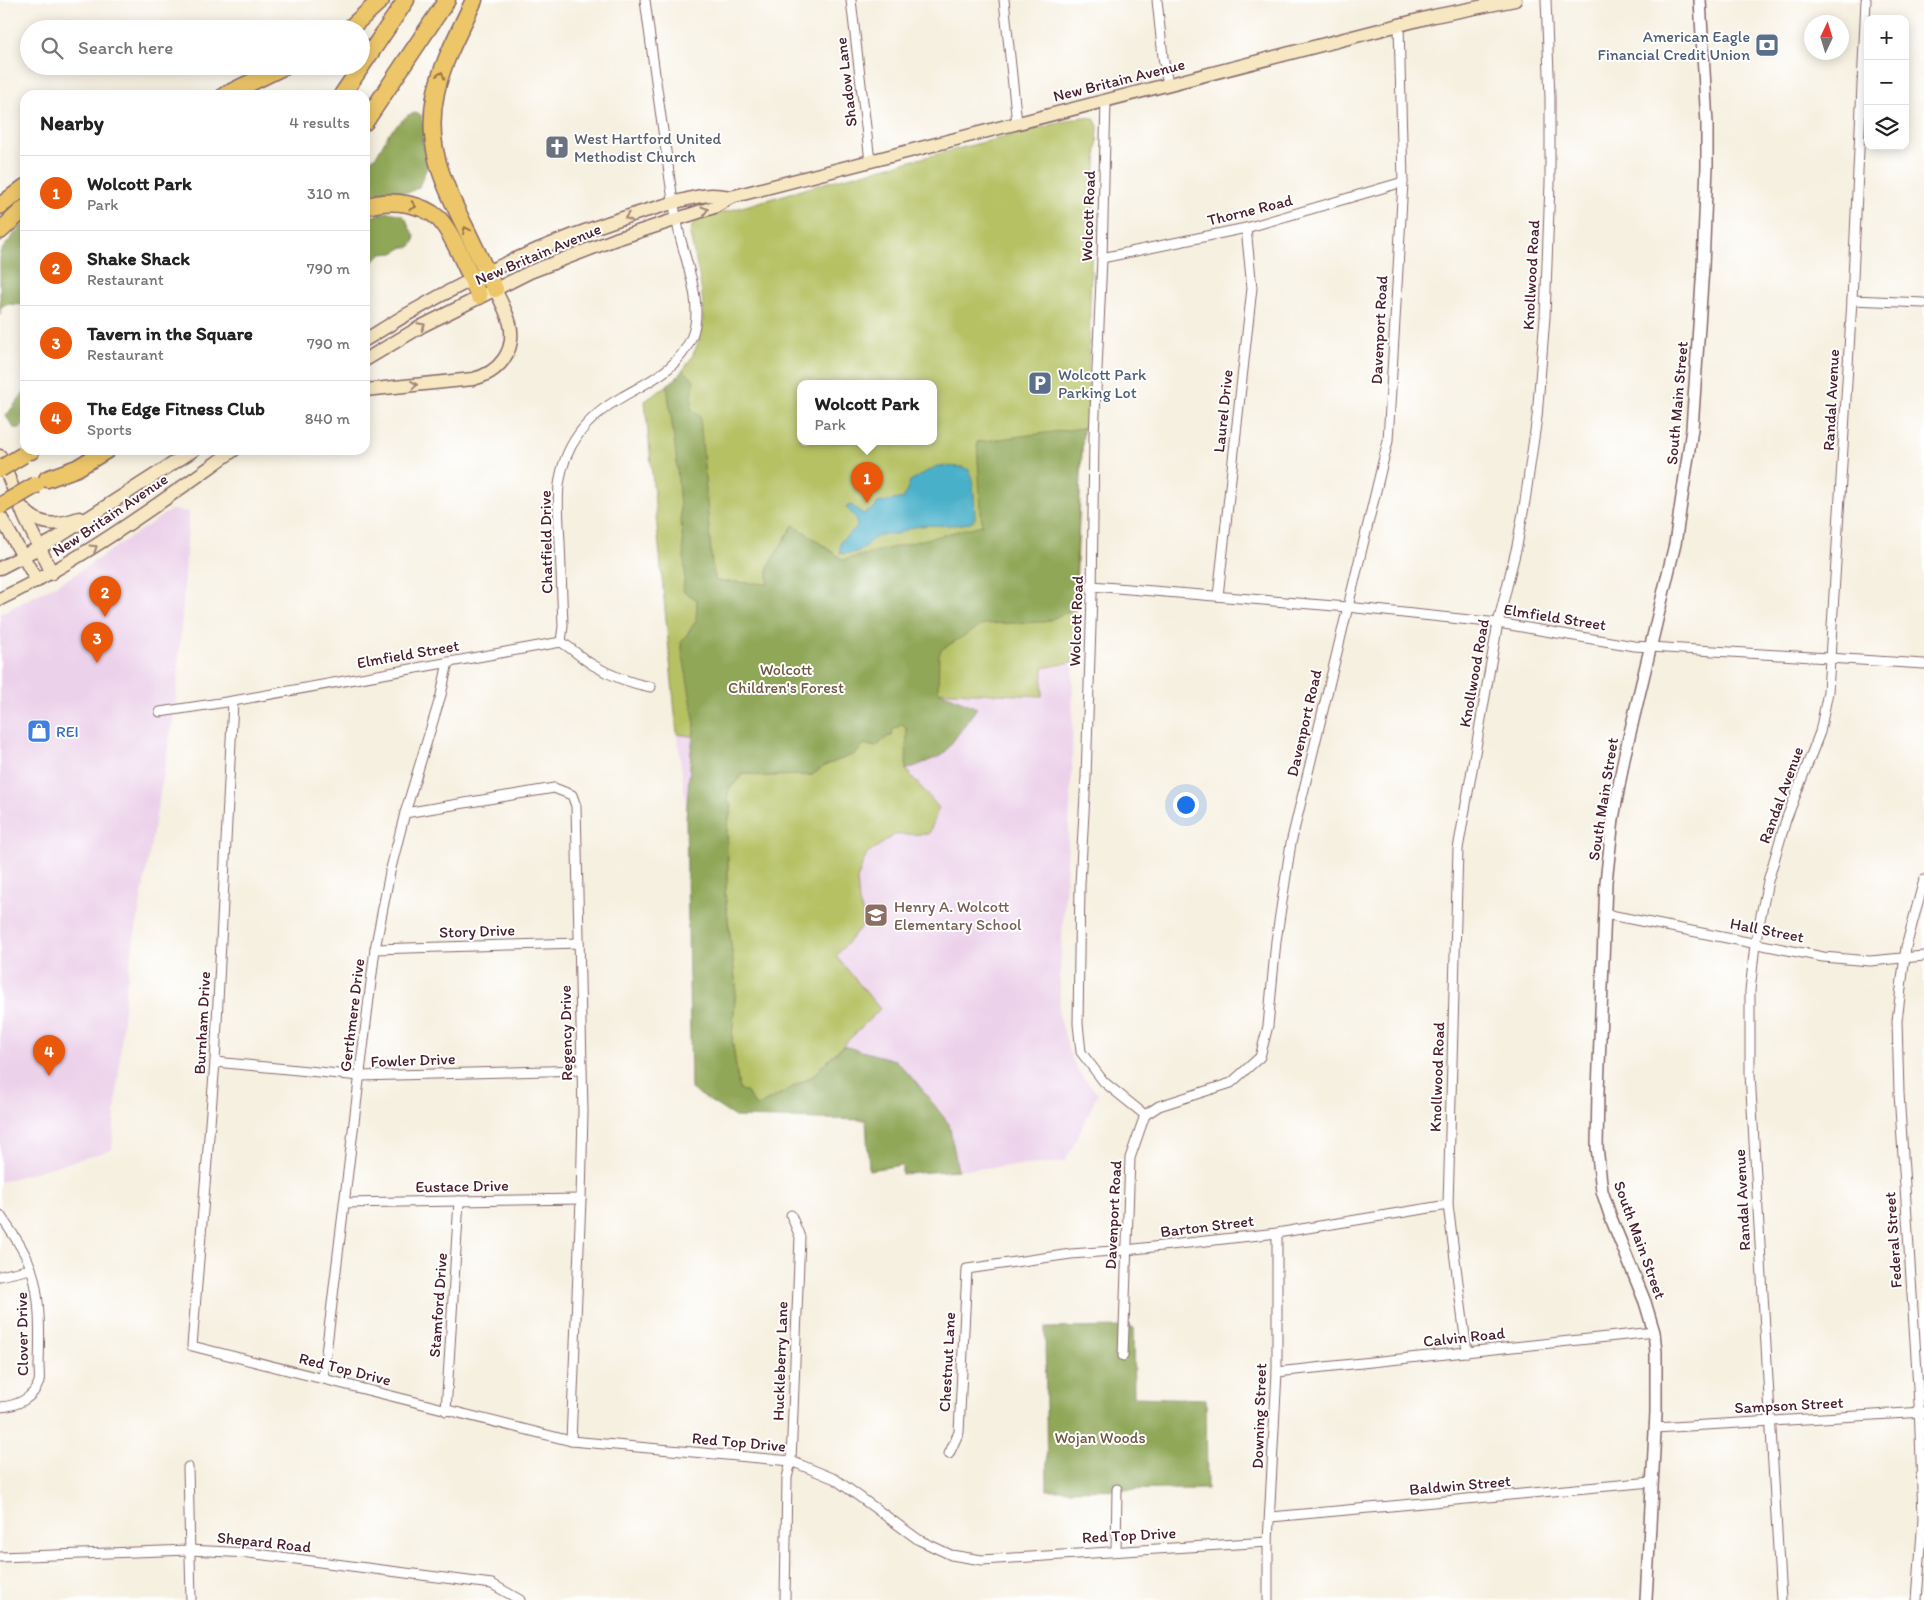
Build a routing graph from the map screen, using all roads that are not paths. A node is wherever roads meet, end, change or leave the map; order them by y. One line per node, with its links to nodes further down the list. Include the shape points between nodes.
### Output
1 (381, 0): 13 (highway)
2 (406, 0): 15 (highway)
3 (447, 0): 22 (highway)
4 (474, 0): 36 (highway, one-way to 4, via 445,184 436,161 432,133 440,77)
5 (644, 0): 28 (street, Chatfield Drive)
6 (851, 0): 24 (street, Shadow Lane)
7 (1004, 0): 23 (street)
8 (1157, 0): 18 (street)
9 (1515, 0): 14 (main road, New Britain Avenue)
10 (1546, 0): 66 (street, Knollwood Road, via 1550,193 1541,375 1525,501)
11 (1700, 0): 68 (street, South Main Street, via 1707,166 1692,428 1676,544)
12 (1866, 0): 40 (street, Randal Avenue)
13 (359, 20)
14 (1399, 25): 18 (main road, New Britain Avenue); 25 (street, Davenport Road)
15 (370, 53)
16 (266, 75): 19 (highway)
17 (355, 75): 20 (highway)
18 (1168, 84): 21 (main road, New Britain Avenue)
19 (235, 90)
20 (345, 90)
21 (1106, 100): 23 (main road, New Britain Avenue); 35 (street, Wolcott Road)
22 (370, 115)
23 (1017, 123): 24 (main road, New Britain Avenue)
24 (870, 161): 27 (main road, New Britain Avenue)
25 (1403, 182): 33 (street, Thorne Road); 65 (street, Davenport Road, via 1388,441)
26 (20, 191): 29 (highway)
27 (731, 197): 28 (main road, New Britain Avenue, via 711,195); 32 (main road, New Britain Avenue, one-way to 27, via 714,207)
28 (674, 203): 32 (street, Chatfield Drive); 36 (main road, New Britain Avenue, one-way to 36, via 587,231)
29 (0, 206)
30 (370, 206): 37 (highway, one-way to 37, via 395,202 431,213 447,230)
31 (20, 212): 34 (highway)
32 (677, 219): 38 (main road, New Britain Avenue, via 576,253); 67 (street, Chatfield Drive, via 696,310 692,335 682,355 666,372 596,413 565,460 559,488)
33 (1246, 228): 35 (street, Thorne Road); 63 (street, Laurel Drive, via 1252,288)
34 (0, 230)
35 (1102, 258): 62 (street, Wolcott Road, via 1094,436)
36 (487, 273): 37 (main road, New Britain Avenue); 38 (highway)
37 (472, 281): 39 (highway); 42 (main road, New Britain Avenue)
38 (495, 288): 39 (main road, New Britain Avenue); 44 (main road, one-way to 38, via 473,379 494,371 507,354 511,334 509,319)
39 (479, 296): 43 (main road, New Britain Avenue, one-way to 39)
40 (1852, 300): 41 (street); 69 (street, Randal Avenue)
41 (1924, 303)
42 (370, 337)
43 (370, 357)
44 (370, 389)
45 (24, 455): 51 (highway, bridge)
46 (81, 455): 52 (highway)
47 (99, 455): 52 (highway)
48 (186, 455): 55 (main road, New Britain Avenue)
49 (227, 455): 60 (main road, New Britain Avenue, one-way to 49, via 114,535)
50 (0, 456): 53 (main road)
51 (0, 469)
52 (42, 482): 54 (highway, bridge)
53 (18, 501): 55 (main road, via 30,515 49,524 66,522); 57 (main road)
54 (0, 506)
55 (100, 510): 57 (main road, New Britain Avenue)
56 (0, 516): 58 (main road)
57 (39, 548): 58 (main road, New Britain Avenue); 60 (main road)
58 (23, 557): 59 (main road, New Britain Avenue); 61 (main road)
59 (0, 568)
60 (52, 573): 61 (main road, New Britain Avenue)
61 (37, 581): 64 (main road, New Britain Avenue)
62 (1092, 586): 63 (street, Elmfield Street); 86 (street, Wolcott Road, via 1078,1024 1081,1052 1104,1082)
63 (1218, 596): 65 (street, Elmfield Street)
64 (0, 600)
65 (1347, 607): 66 (street, Elmfield Street); 86 (street, Davenport Road, via 1291,842 1276,941 1268,1026 1260,1057 1231,1083 1158,1106)
66 (1498, 623): 68 (street, Elmfield Street); 90 (street, Knollwood Road, via 1458,849)
67 (561, 642): 70 (street, Elmfield Street); 72 (street, via 610,675)
68 (1651, 648): 69 (street, Elmfield Street); 77 (street, South Main Street, via 1617,791)
69 (1831, 658): 71 (street, Elmfield Street); 79 (street, Randal Avenue, via 1820,732 1786,820 1768,881)
70 (448, 662): 73 (street, Elmfield Street); 75 (street, Gerthmere Drive)
71 (1924, 664)
72 (651, 687)
73 (233, 701): 74 (street, Elmfield Street); 83 (street, Burnham Drive)
74 (160, 712)
75 (405, 813): 78 (street, Regency Drive, via 554,788 572,795 576,806); 80 (street, Gerthmere Drive)
76 (1924, 880): 82 (street, Federal Street)
77 (1605, 914): 79 (street, Hall Street); 98 (street, South Main Street, via 1597,1160 1606,1204)
78 (579, 943): 80 (street, Story Drive); 84 (street, Regency Drive)
79 (1756, 944): 82 (street, Hall Street, via 1848,960); 107 (street, Randal Avenue, via 1750,991 1750,1074)
80 (375, 949): 85 (street, Gerthmere Drive)
81 (1924, 956): 82 (street, Hall Street)
82 (1904, 958): 106 (street, Federal Street, via 1897,1030)
83 (215, 1062): 85 (street, Fowler Drive); 99 (street, Burnham Drive)
84 (582, 1070): 85 (street, Fowler Drive); 87 (street, Regency Drive)
85 (360, 1076): 89 (street, Gerthmere Drive)
86 (1146, 1115): 94 (street, Davenport Road, via 1130,1158)
87 (581, 1199): 88 (street, Eustace Drive); 109 (street, Regency Drive)
88 (460, 1201): 89 (street, Eustace Drive); 105 (street, Stamford Drive)
89 (344, 1202): 103 (street, Gerthmere Drive)
90 (1448, 1205): 93 (street, Barton Street); 100 (street, Knollwood Road)
91 (0, 1215): 95 (street, Clover Drive)
92 (791, 1215): 111 (street, Huckleberry Lane, via 800,1237)
93 (1277, 1233): 94 (street, Barton Street); 102 (street, Downing Street)
94 (1126, 1250): 96 (street, Barton Street, via 1071,1254); 101 (street, Davenport Road)
95 (31, 1269): 97 (street); 104 (street, Clover Drive, via 36,1288 40,1347 38,1382 28,1399 13,1407)
96 (967, 1269): 110 (street, Chestnut Lane, via 959,1432)
97 (0, 1276)
98 (1654, 1332): 100 (street, Calvin Road); 108 (street, South Main Street, via 1657,1370)
99 (192, 1346): 103 (street, Red Top Drive)
100 (1466, 1352): 102 (street, Calvin Road)
101 (1123, 1356)
102 (1277, 1372): 115 (street, Downing Street)
103 (323, 1378): 105 (street, Red Top Drive)
104 (0, 1407)
105 (446, 1411): 109 (street, Red Top Drive)
106 (1922, 1412): 107 (street, Sampson Street); 126 (street, Federal Street, via 1923,1518)
107 (1770, 1420): 108 (street, Sampson Street); 125 (street, Randal Avenue)
108 (1655, 1428): 113 (street, South Main Street)
109 (571, 1441): 111 (street, Red Top Drive)
110 (949, 1454)
111 (791, 1461): 118 (street, Red Top Drive, via 835,1479 919,1540 950,1555 982,1560); 122 (street, Huckleberry Lane, via 787,1478)
112 (188, 1467): 117 (street)
113 (1652, 1482): 115 (street, Baldwin Street); 124 (street, South Main Street)
114 (1117, 1489): 118 (street)
115 (1271, 1517): 116 (street, Downing Street)
116 (1268, 1542): 118 (street, Red Top Drive); 123 (street, Downing Street)
117 (189, 1550): 119 (street, Shepard Road); 120 (street); 121 (street, Shepard Road, via 249,1553 492,1584)
118 (1116, 1550)
119 (0, 1557)
120 (191, 1600)
121 (520, 1600)
122 (785, 1600)
123 (1268, 1600)
124 (1646, 1600)
125 (1781, 1600)
126 (1917, 1600)

